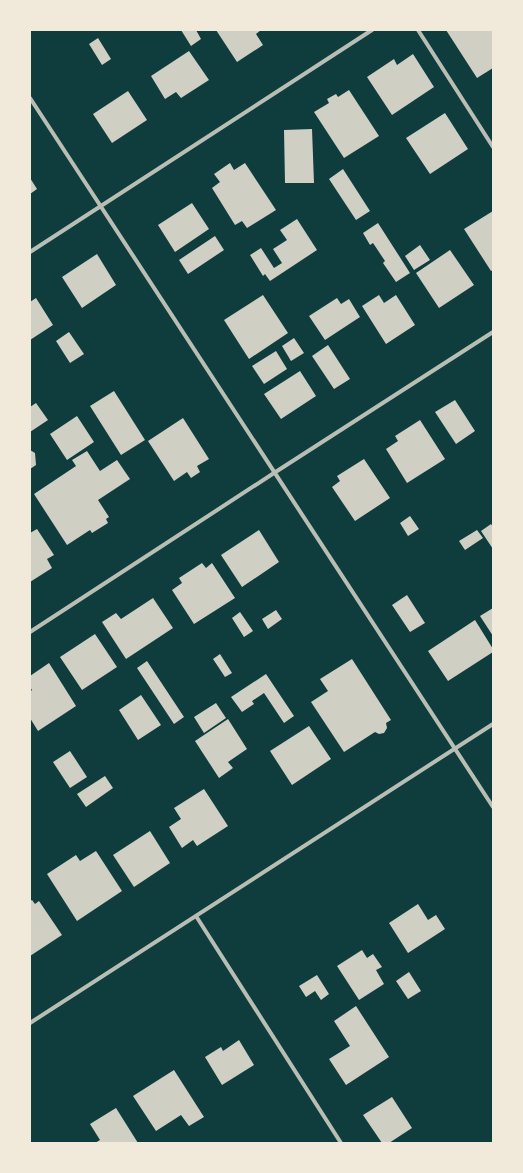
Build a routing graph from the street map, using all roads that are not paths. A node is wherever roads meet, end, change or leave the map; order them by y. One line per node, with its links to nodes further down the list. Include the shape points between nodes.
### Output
1 (372, 30): 5 (street)
2 (418, 30): 4 (street)
3 (30, 98): 5 (street)
4 (493, 147)
5 (100, 206): 6 (street); 8 (street)
6 (30, 252)
7 (493, 332): 8 (street)
8 (274, 473): 9 (street); 11 (street)
9 (30, 632)
10 (493, 724): 11 (street)
11 (454, 748): 12 (street); 13 (street)
12 (493, 807)
13 (196, 916): 14 (street); 15 (street)
14 (30, 1023)
15 (341, 1143)

